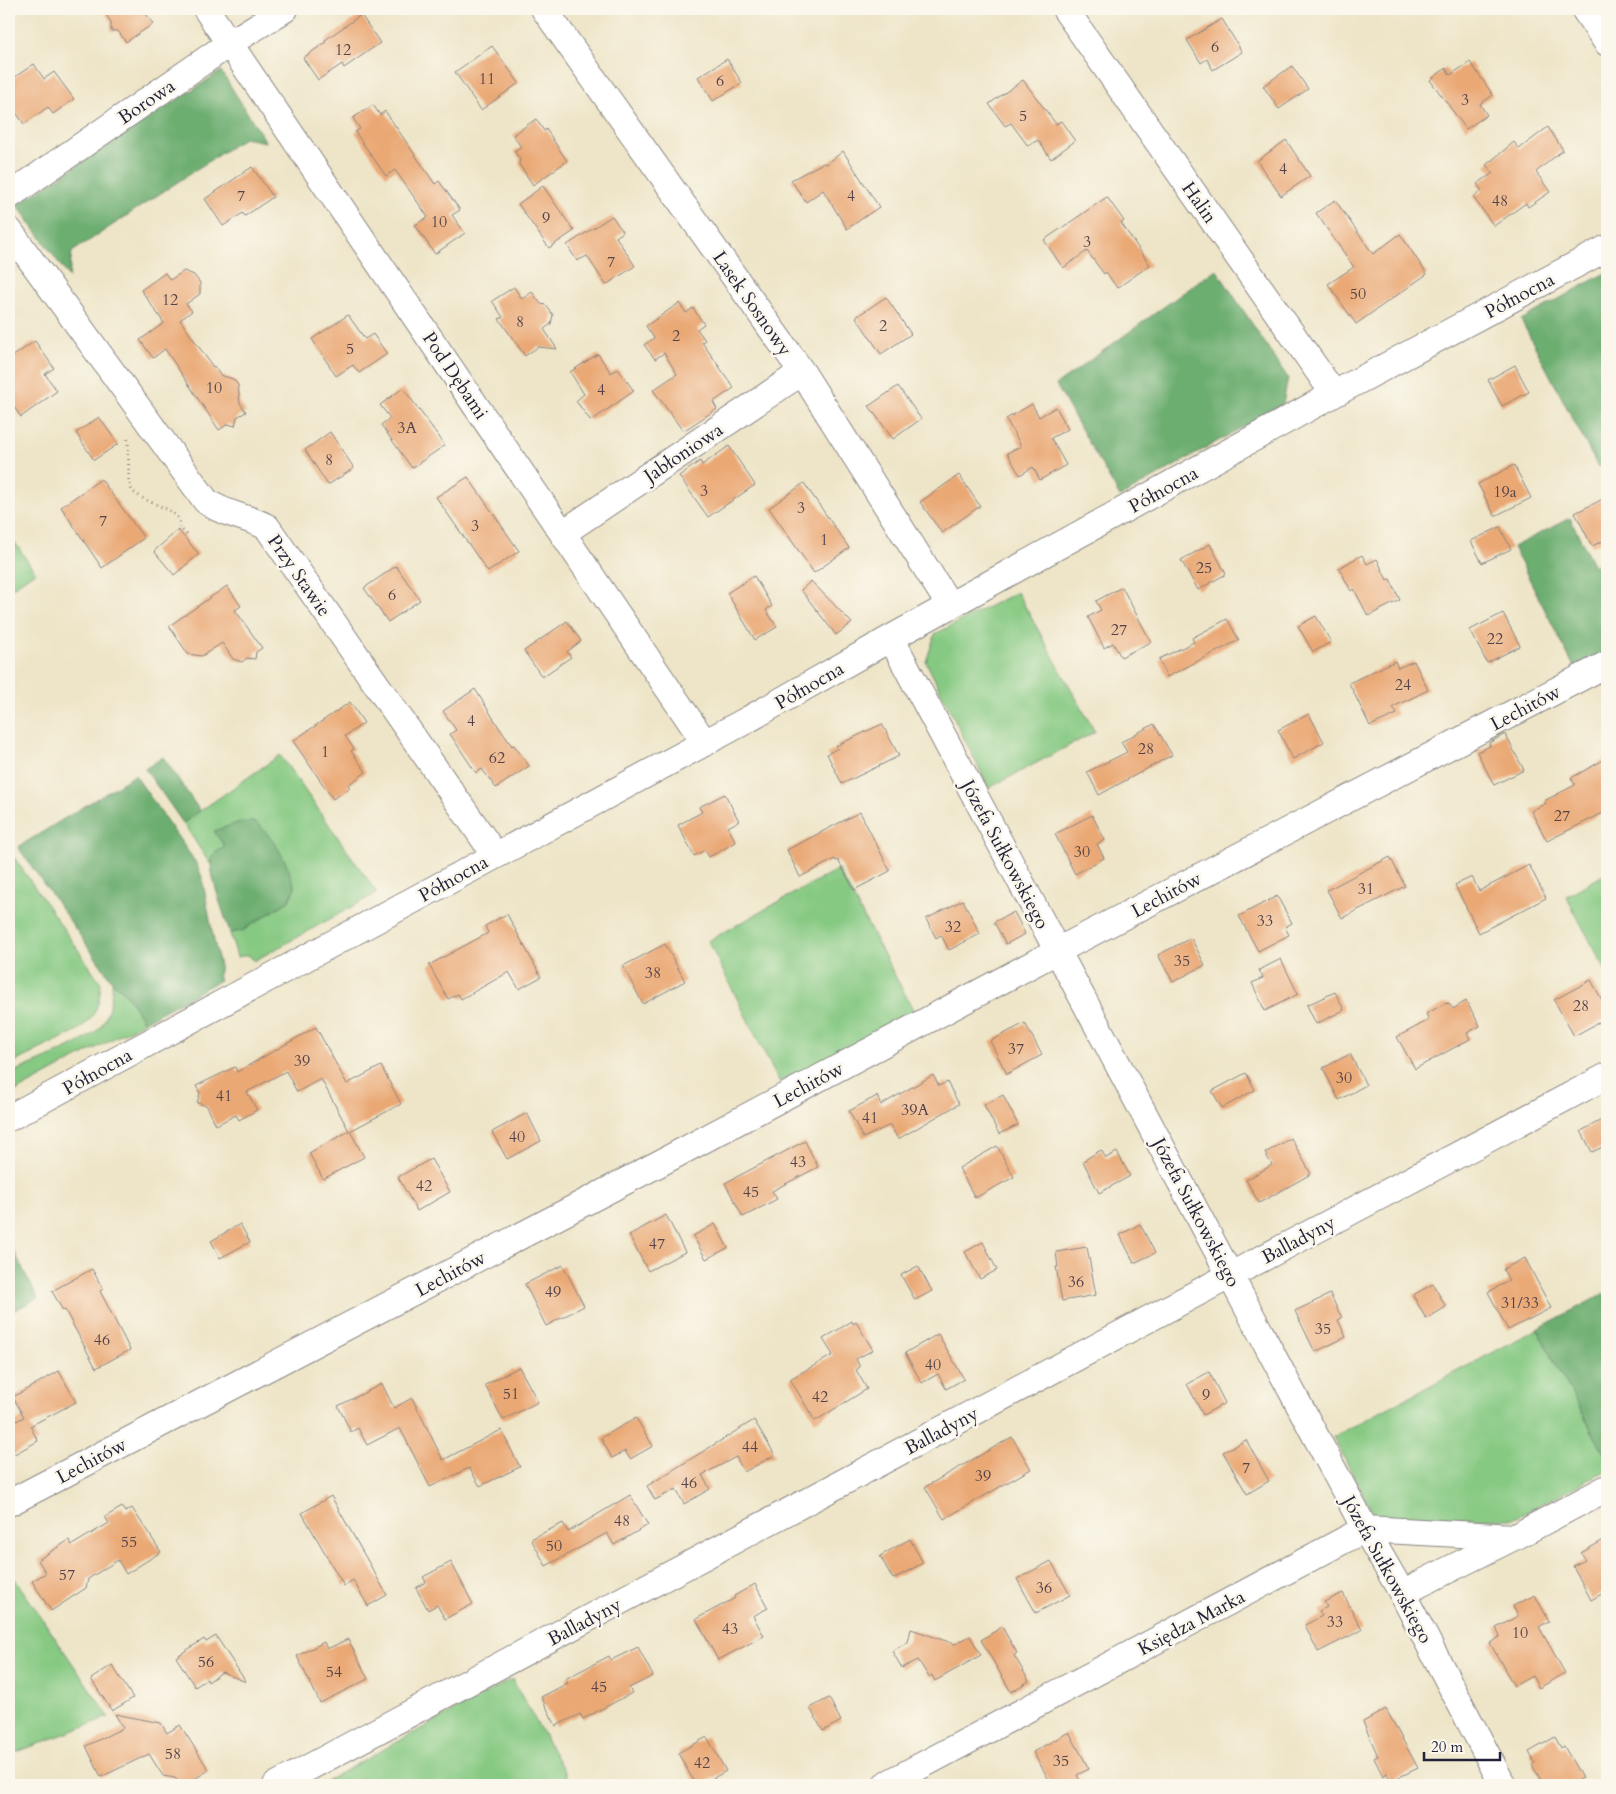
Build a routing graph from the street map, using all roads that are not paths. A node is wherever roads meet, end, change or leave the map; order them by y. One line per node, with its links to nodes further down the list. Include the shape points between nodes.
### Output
1 (206, 9): 6 (street, Pod Dębami)
2 (285, 9): 6 (street, Borowa)
3 (544, 9): 11 (street, Lasek Sosnowy)
4 (1065, 9): 12 (street, Halin)
5 (1584, 9): 7 (street)
6 (230, 43): 8 (street, Borowa); 13 (street, Pod Dębami)
7 (1607, 43)
8 (9, 196)
9 (9, 230): 18 (street, Przy Stawie, via 206,501 225,513 267,527)
10 (1607, 248): 12 (street, Północna)
11 (802, 372): 13 (street, Jabłoniowa); 14 (street, Lasek Sosnowy)
12 (1334, 394): 14 (street, Północna)
13 (563, 532): 17 (street, Pod Dębami)
14 (950, 606): 15 (street, Północna)
15 (891, 638): 17 (street, Północna); 19 (street, Józefa Sułkowskiego)
16 (1607, 664): 19 (street, Lechitów)
17 (705, 742): 18 (street, Północna)
18 (495, 855): 21 (street, Północna)
19 (1057, 951): 22 (street, Józefa Sułkowskiego); 24 (street, Lechitów, via 664,1161)
20 (1607, 1076): 22 (street, Balladyny)
21 (9, 1118)
22 (1230, 1275): 25 (street, Józefa Sułkowskiego); 28 (street, Balladyny)
23 (1607, 1488): 26 (street)
24 (9, 1503)
25 (1365, 1529): 26 (street); 27 (street, Józefa Sułkowskiego); 29 (street, Księdza Marka)
26 (1515, 1536): 27 (street)
27 (1402, 1593): 30 (street, Józefa Sułkowskiego)
28 (276, 1785)
29 (885, 1785)
30 (1503, 1785)

